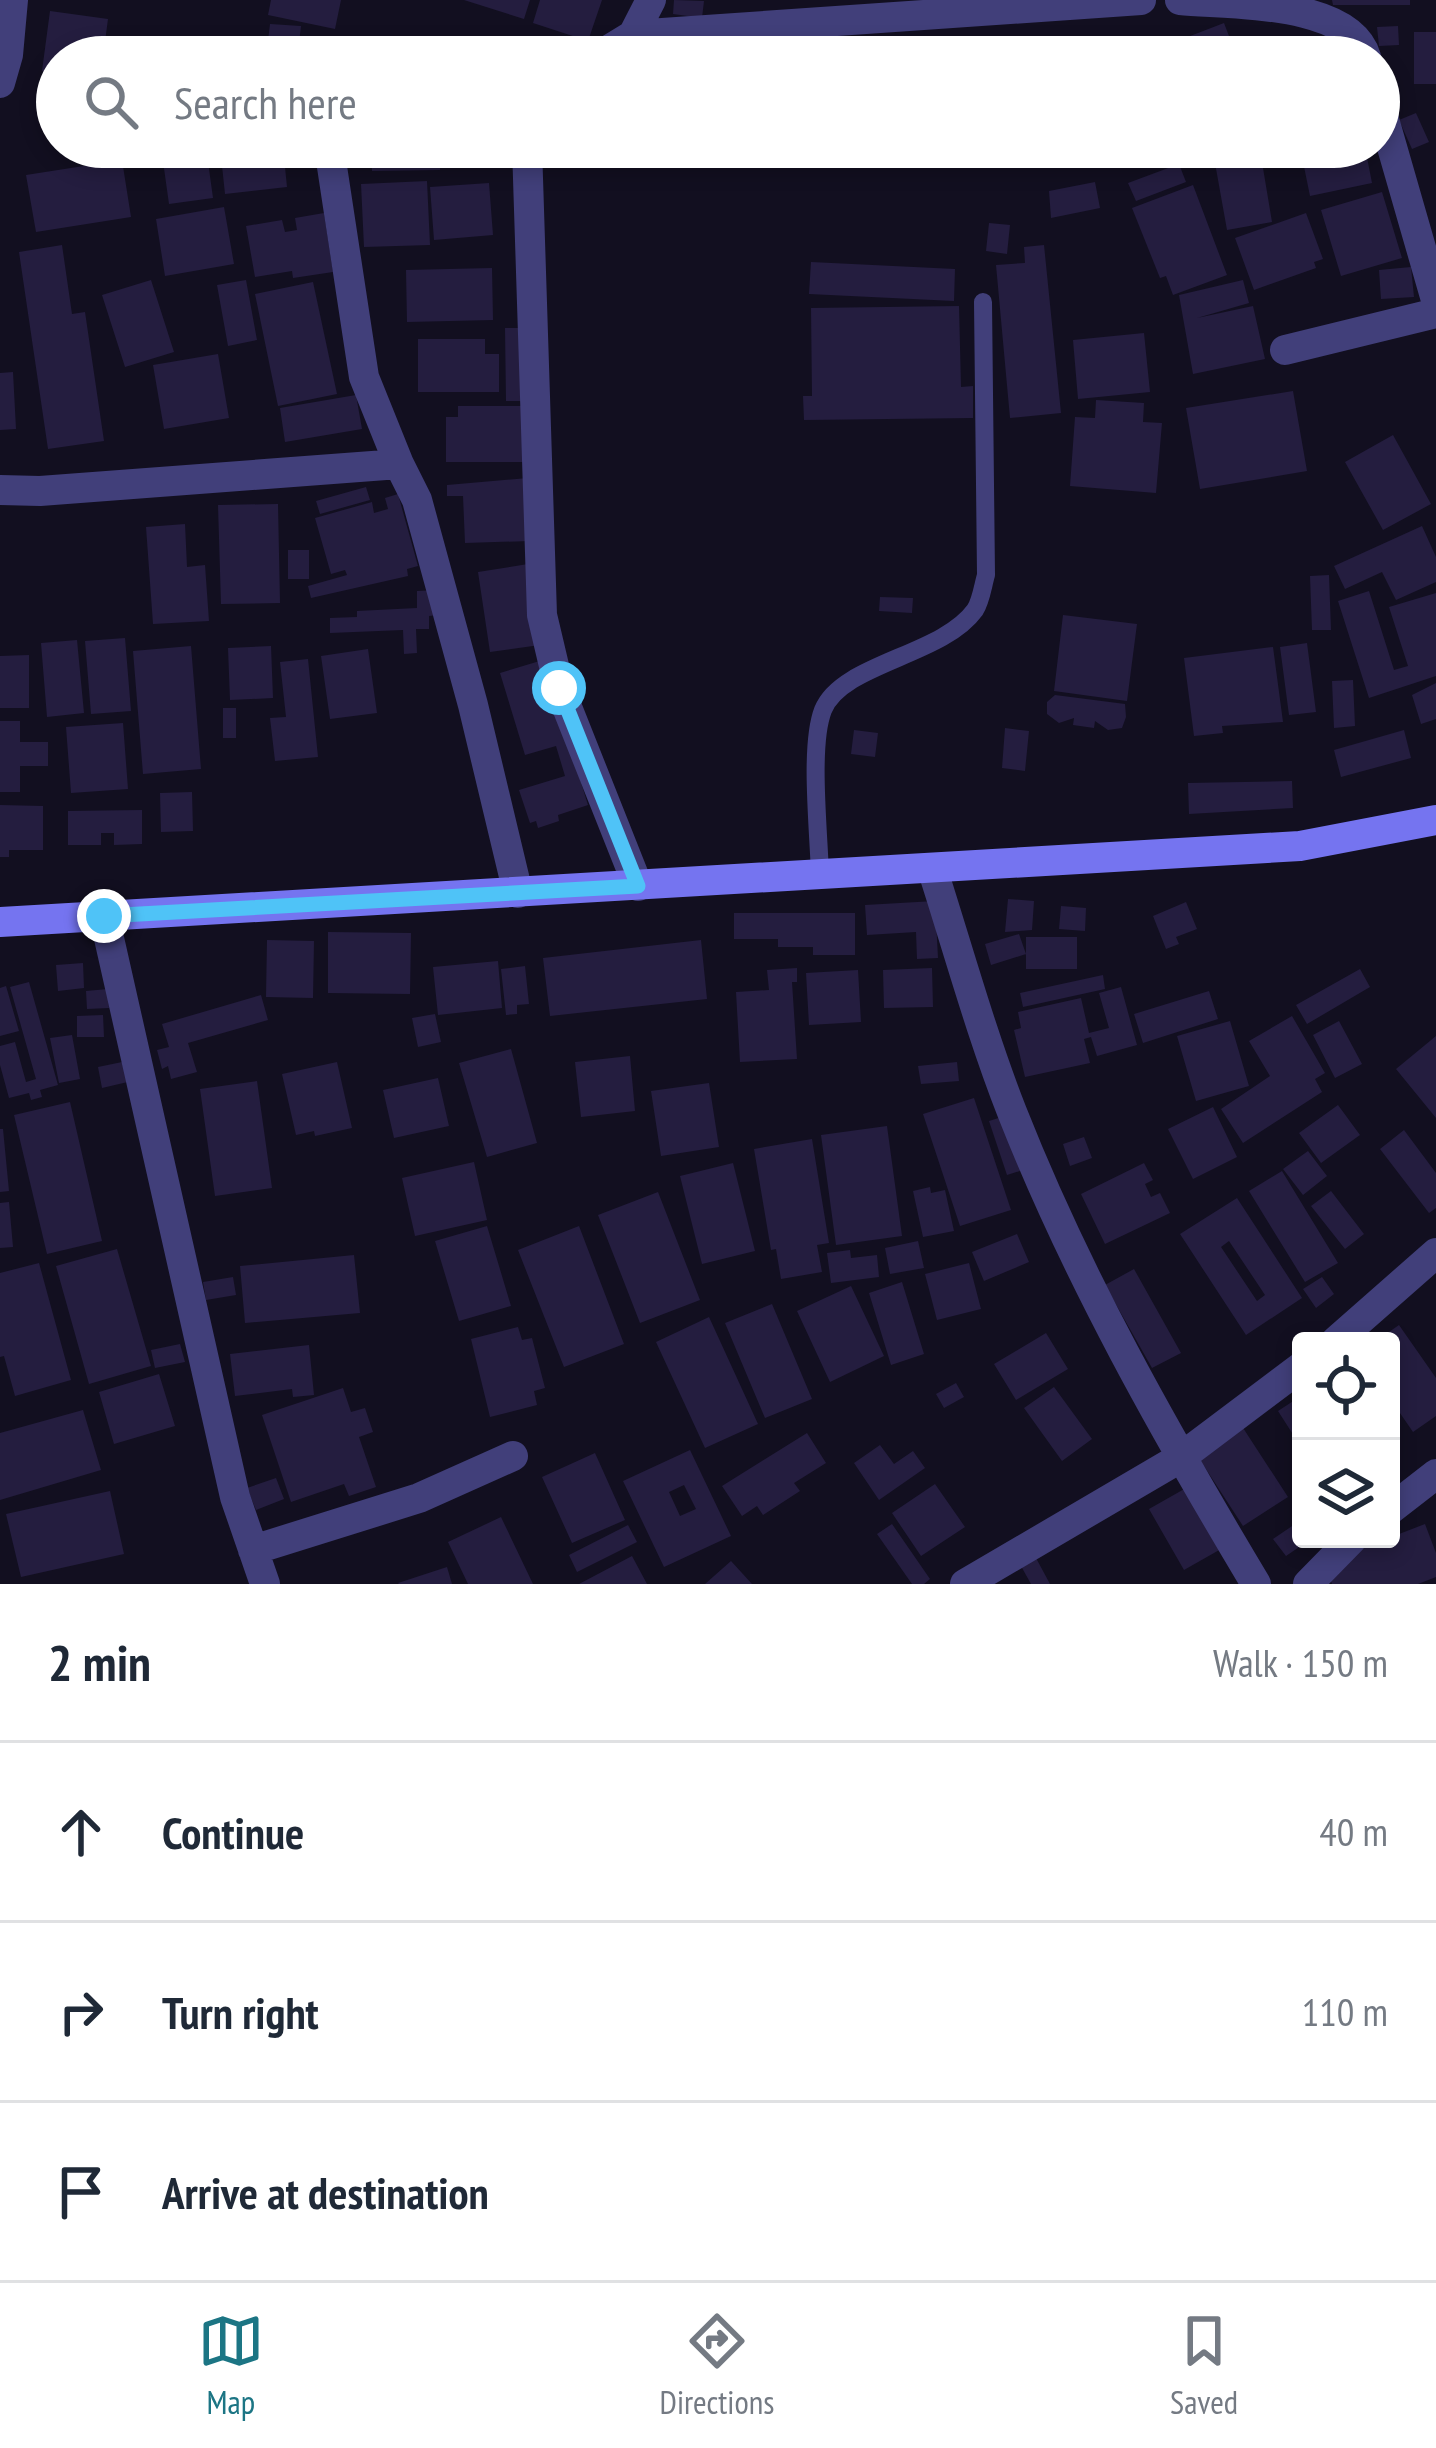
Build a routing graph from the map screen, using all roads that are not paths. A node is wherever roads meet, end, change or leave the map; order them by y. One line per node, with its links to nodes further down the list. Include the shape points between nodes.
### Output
1 (13, 0): 7 (street)
2 (651, 0): 5 (street)
3 (1141, 0): 5 (street)
4 (1180, 0): 6 (street, via 1319,14)
5 (633, 35)
6 (1352, 36)
7 (0, 83)
8 (332, 168): 15 (street, via 364,376)
9 (528, 168): 20 (street, via 542,615 559,688)
10 (1398, 168): 11 (street)
11 (1436, 300)
12 (983, 302): 19 (lane, via 986,574 977,608 947,634 849,682 824,706 817,736)
13 (1436, 313): 14 (street)
14 (1285, 350)
15 (399, 464): 16 (street); 21 (street, via 417,500)
16 (0, 490)
17 (1436, 820): 18 (main road, via 1300,847)
18 (932, 868): 19 (main road); 28 (street, via 1011,1110)
19 (820, 875): 20 (main road)
20 (638, 886): 21 (main road)
21 (518, 893): 22 (main road)
22 (104, 916): 23 (main road); 32 (street)
23 (0, 922)
24 (1436, 1253): 25 (street)
25 (1346, 1332)
26 (1292, 1374): 28 (street)
27 (513, 1456): 32 (street, via 419,1498)
28 (1180, 1458): 34 (street); 35 (street)
29 (1436, 1474): 30 (street)
30 (1400, 1502)
31 (1343, 1548): 36 (street)
32 (253, 1550): 33 (street)
33 (265, 1584)
34 (965, 1584)
35 (1256, 1584)
36 (1308, 1584)

